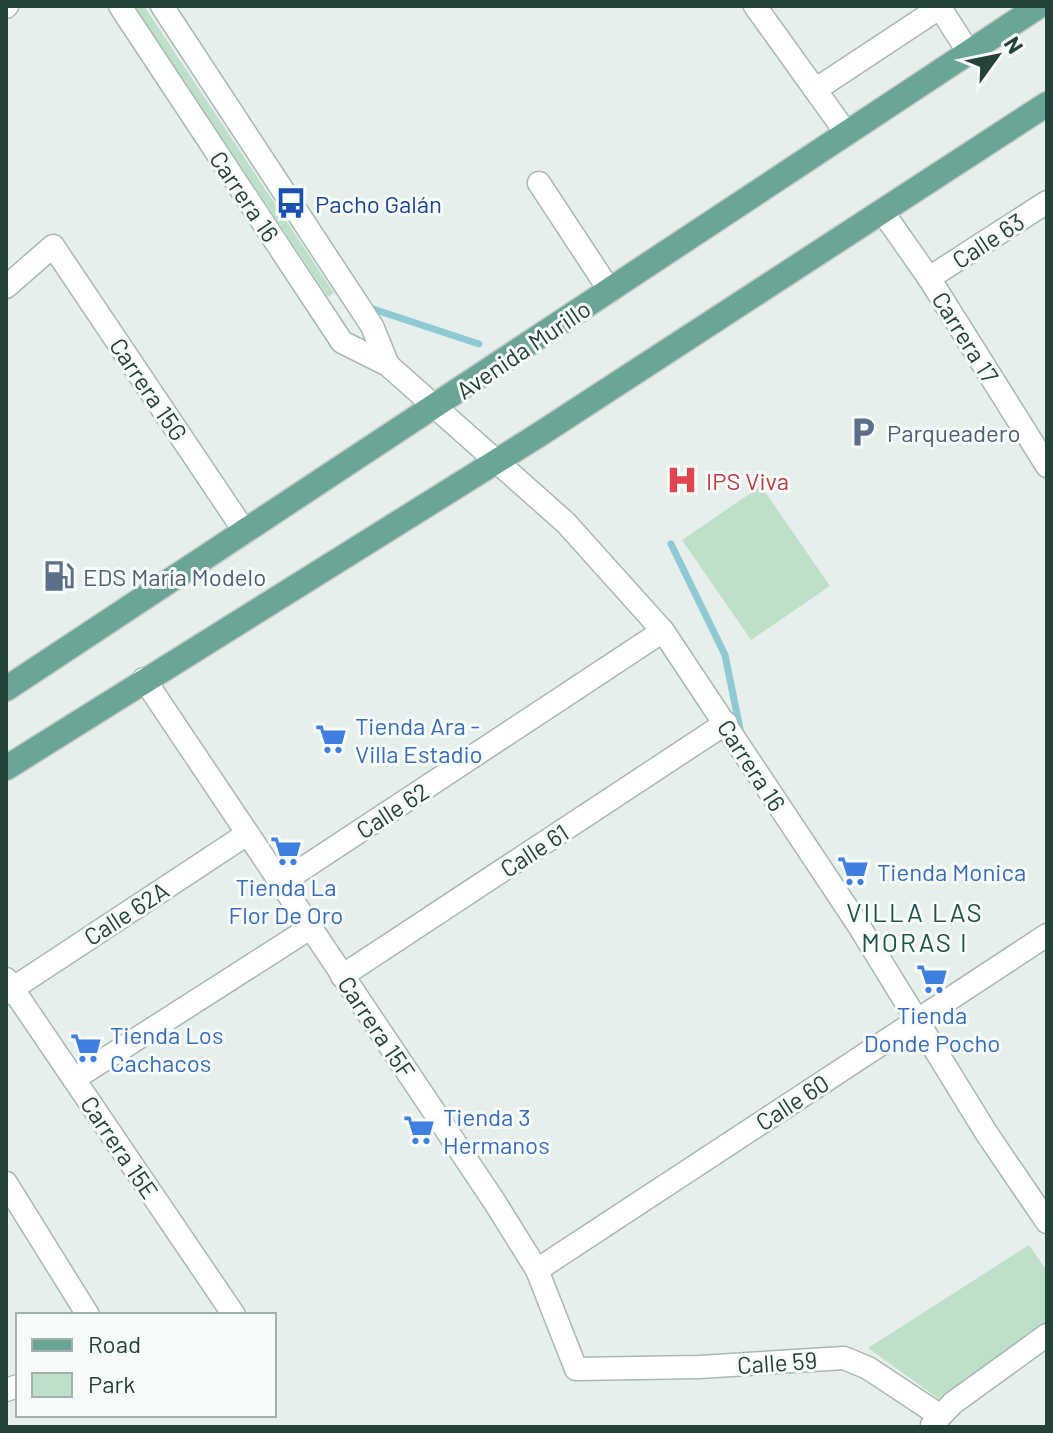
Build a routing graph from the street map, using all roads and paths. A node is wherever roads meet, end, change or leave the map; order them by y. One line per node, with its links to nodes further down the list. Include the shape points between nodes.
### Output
1 (120, 6): 16 (street, Carrera 16, via 342,342)
2 (162, 6): 16 (street, Carrera 16, via 372,326)
3 (755, 6): 7 (street)
4 (940, 6): 6 (street); 7 (street)
5 (1039, 6): 6 (main road, Avenida Murillo)
6 (969, 53): 9 (main road, Avenida Murillo)
7 (815, 90): 9 (street)
8 (1047, 104): 12 (main road)
9 (847, 134): 15 (main road, Avenida Murillo)
10 (539, 183): 15 (street)
11 (1047, 202): 13 (street, Calle 63)
12 (882, 211): 13 (street, Carrera 17); 18 (main road)
13 (929, 278): 19 (street, Carrera 17)
14 (6, 287): 20 (street, Carrera 15G, via 53,246)
15 (610, 291): 17 (main road, Avenida Murillo)
16 (388, 365): 17 (street, Carrera 16)
17 (435, 407): 18 (street, Carrera 16); 20 (main road, Avenida Murillo)
18 (495, 460): 21 (street, Carrera 16, via 566,523); 22 (main road)
19 (1047, 466)
20 (245, 532): 23 (main road, Avenida Murillo)
21 (663, 631): 24 (street, Carrera 16); 27 (street, Calle 62)
22 (144, 679): 25 (main road); 26 (street, Carrera 15F)
23 (6, 689)
24 (726, 723): 30 (street, Calle 61); 32 (street, Carrera 16)
25 (6, 768)
26 (247, 834): 27 (street, Carrera 15F); 31 (street, Calle 62A)
27 (281, 883): 28 (street, Carrera 15F)
28 (310, 928): 30 (street, Carrera 15F); 33 (street)
29 (1047, 935): 32 (street, Calle 60)
30 (342, 976): 36 (street, Carrera 15F)
31 (8, 987): 33 (street, Carrera 15E)
32 (919, 1018): 35 (street, Carrera 16, via 987,1134); 36 (street, Calle 60)
33 (74, 1079): 38 (street, Carrera 15E)
34 (6, 1183): 37 (street)
35 (1047, 1222)
36 (537, 1270): 40 (street, Carrera 15F, via 576,1369)
37 (87, 1313)
38 (225, 1313)
39 (1047, 1335): 41 (street, Calle 59)
40 (599, 1369): 41 (street, Calle 59, via 844,1358 868,1368)
41 (934, 1421)

